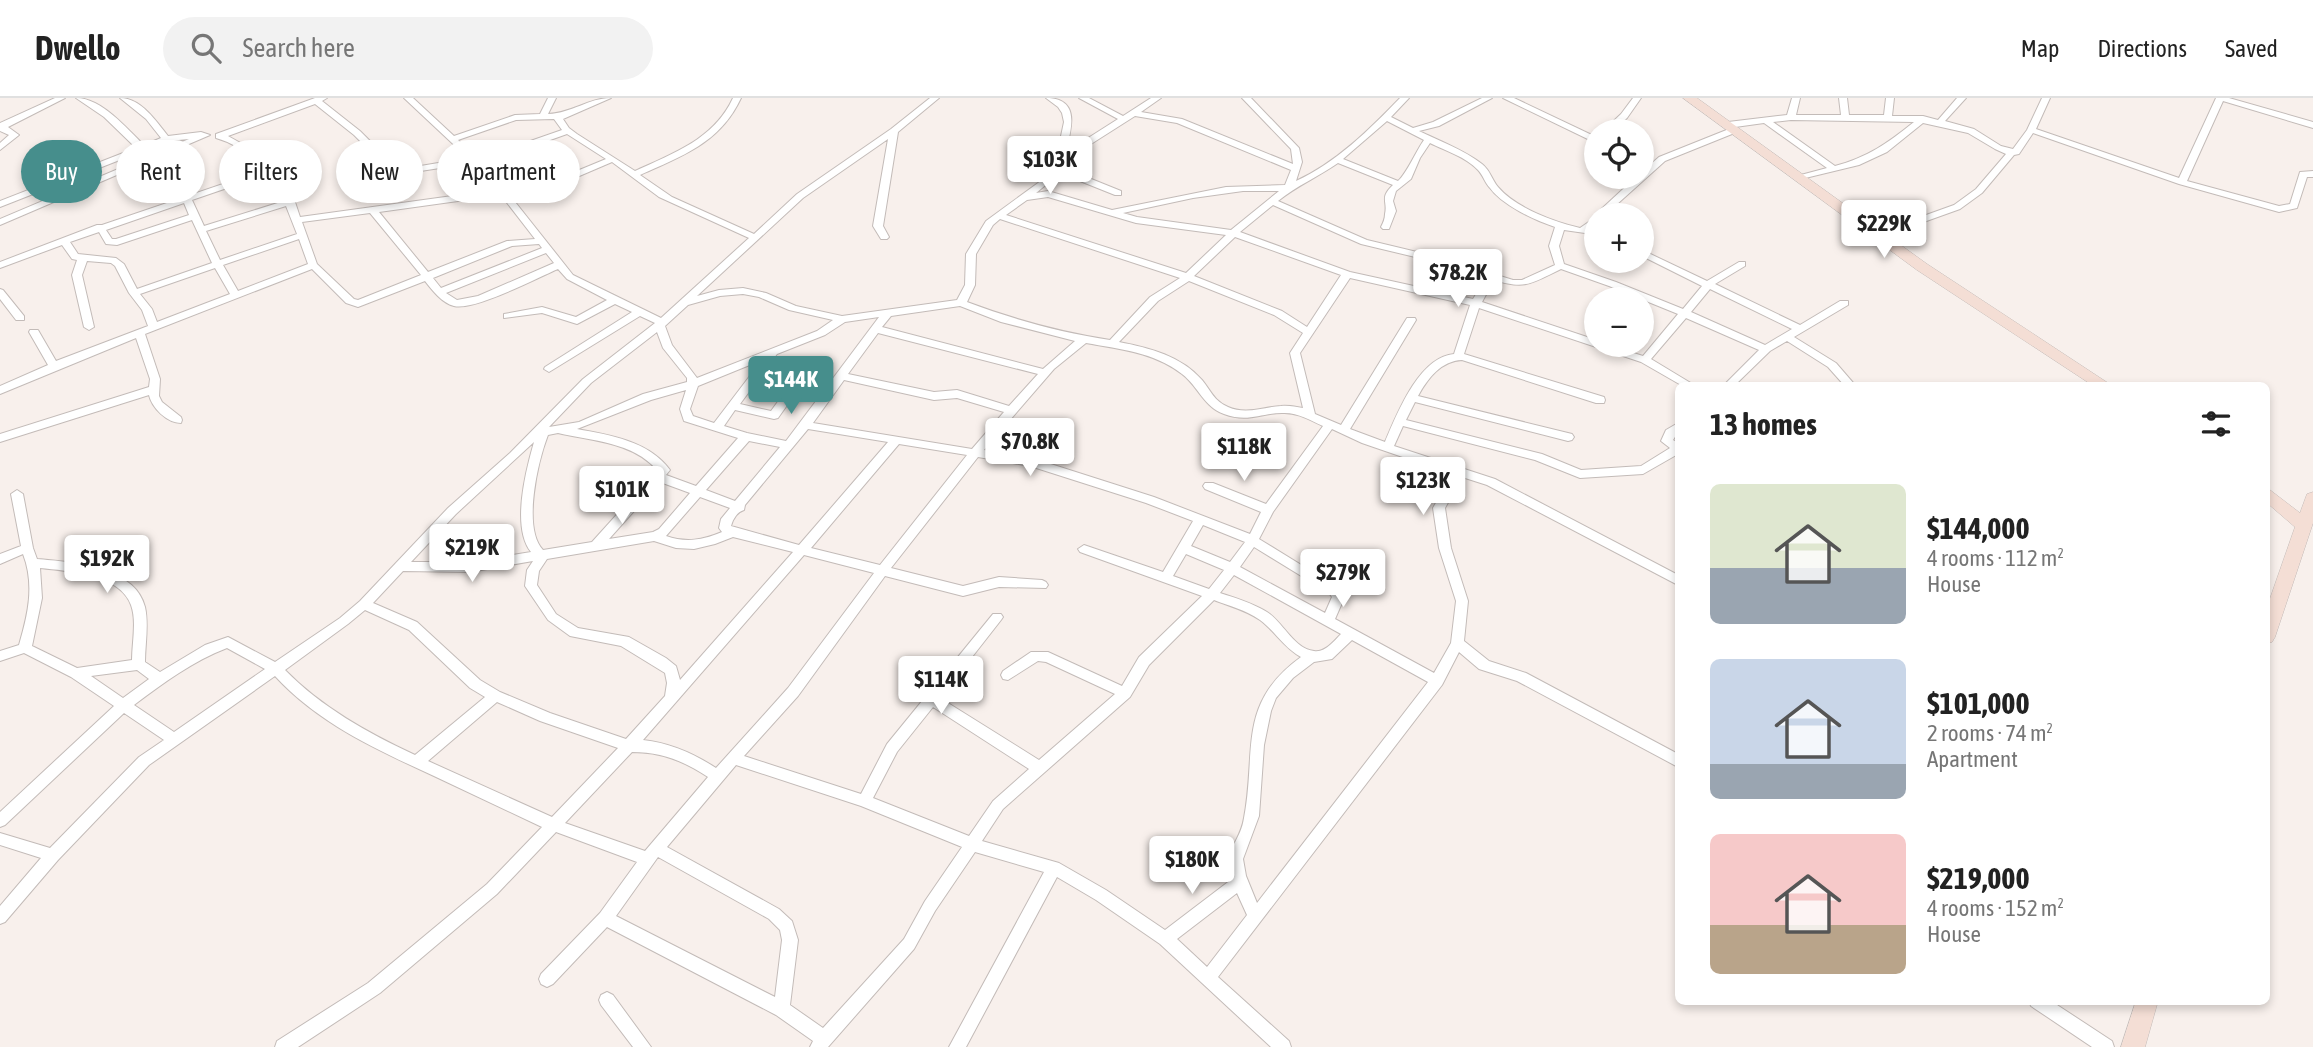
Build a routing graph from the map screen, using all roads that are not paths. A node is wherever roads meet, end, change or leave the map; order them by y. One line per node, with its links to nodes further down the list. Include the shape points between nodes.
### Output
1 (61, 98): 39 (street)
2 (80, 98): 51 (street)
3 (144, 98): 25 (street)
4 (408, 98): 50 (street)
5 (552, 98): 29 (street)
6 (607, 98): 27 (street)
7 (739, 98): 68 (street, via 718,129 702,141)
8 (1050, 98): 45 (street, via 1064,108)
9 (1083, 98): 33 (street)
10 (1157, 98): 26 (street)
11 (1246, 98): 64 (street, via 1295,148)
12 (1405, 98): 30 (street)
13 (1488, 98): 41 (street, via 1436,124)
14 (1507, 98): 46 (street)
15 (1637, 98): 34 (street)
16 (1689, 98): 40 (street)
17 (1796, 98): 28 (street)
18 (1843, 98): 31 (street)
19 (1891, 98): 32 (street)
20 (1962, 98): 37 (street)
21 (2046, 98): 42 (street)
22 (2220, 98): 38 (street); 70 (street)
23 (320, 99): 48 (street); 53 (street)
24 (931, 99): 44 (street)
25 (128, 100): 49 (street)
26 (1133, 113): 33 (street); 64 (street, via 1179,121)
27 (558, 117): 29 (street); 43 (street)
28 (1791, 117): 31 (street); 35 (street)
29 (542, 118): 50 (street, via 506,120)
30 (1387, 118): 41 (street); 61 (street)
31 (1844, 118): 32 (street)
32 (1888, 118): 36 (street)
33 (1123, 119): 56 (street)
34 (1621, 119)
35 (1764, 119): 40 (street); 65 (street)
36 (1923, 119): 37 (street); 65 (street, via 1884,150)
37 (1941, 121): 58 (street, via 1976,132)
38 (2313, 125)
39 (1, 127): 57 (street, via 15,135)
40 (1731, 128): 62 (street); 69 (street)
41 (1413, 130): 55 (street)
42 (2031, 130): 58 (street); 70 (street)
43 (568, 131): 54 (street); 60 (street)
44 (894, 131): 101 (street, via 822,179); 102 (street, via 878,226)
45 (1069, 132): 56 (street); 63 (street, via 1058,156)
46 (1584, 134)
47 (206, 135): 48 (street); 49 (street); 92 (street)
48 (221, 136): 52 (street)
49 (166, 139)
50 (452, 139)
51 (134, 140)
52 (232, 140)
53 (364, 140)
54 (540, 140)
55 (1428, 140): 71 (street, via 1408,177); 93 (street, via 1483,169 1507,200)
56 (1088, 142): 63 (street)
57 (0, 147)
58 (2011, 153): 100 (street, via 1979,191 1957,207)
59 (116, 158): 86 (street)
60 (613, 159): 66 (street); 68 (street)
61 (1336, 159): 71 (street); 73 (street)
62 (1654, 164)
63 (1058, 169): 72 (street); 75 (street)
64 (1296, 169): 73 (street)
65 (1834, 169): 69 (street)
66 (580, 173)
67 (2313, 174): 70 (street, via 2304,174 2290,209)
68 (633, 175): 101 (street, via 668,199)
69 (1800, 178): 100 (street)
70 (2182, 182)
71 (1398, 184): 95 (street, via 1388,201 1391,211)
72 (1041, 185): 76 (street); 77 (street)
73 (1289, 187): 79 (street); 88 (street, via 1243,188)
74 (1627, 189): 85 (street)
75 (1118, 193)
76 (1048, 194): 77 (street); 88 (street)
77 (1026, 197): 90 (street)
78 (437, 200): 87 (street)
79 (1273, 202): 98 (street); 116 (street, via 1364,242)
80 (171, 203): 94 (street)
81 (188, 203): 89 (street)
82 (287, 203): 96 (street)
83 (290, 203): 91 (street)
84 (512, 203): 104 (street)
85 (1613, 203)
86 (0, 204)
87 (373, 210): 91 (street); 114 (street)
88 (1107, 214): 98 (street)
89 (194, 216): 94 (street, via 117,243 109,242); 96 (street)
90 (999, 216): 115 (street); 124 (street, via 989,223 971,254 970,285)
91 (297, 220): 99 (street)
92 (0, 222)
93 (1560, 226): 97 (street); 112 (street, via 1554,246)
94 (100, 227): 103 (street)
95 (1386, 227)
96 (200, 230): 108 (street)
97 (1584, 230)
98 (1233, 233): 113 (street); 115 (street)
99 (302, 235): 108 (street); 110 (street)
100 (1879, 235): 159 (street)
101 (754, 237): 123 (street)
102 (884, 237)
103 (64, 240): 106 (street); 107 (street)
104 (546, 244): 111 (street); 114 (street, via 510,243); 118 (street)
105 (1654, 259): 117 (street)
106 (82, 260): 119 (street, via 114,260); 135 (street, via 77,275)
107 (1, 263)
108 (217, 263): 119 (street); 120 (street)
109 (1742, 264): 117 (street)
110 (313, 265): 114 (street, via 358,304); 120 (street)
111 (559, 265): 118 (street, via 465,303); 122 (street, via 570,277)
112 (1560, 266): 116 (street, via 1524,283); 128 (street)
113 (1347, 274): 125 (street); 140 (street)
114 (428, 276): 118 (street)
115 (1188, 277): 140 (street, via 1278,313); 145 (street, via 1154,299)
116 (1491, 277): 125 (street)
117 (1709, 284): 128 (street); 138 (street)
118 (439, 292)
119 (134, 293): 136 (street)
120 (236, 296): 136 (street)
121 (2, 298): 131 (street)
122 (616, 299): 127 (street); 130 (street, via 577,321 542,310)
123 (683, 303): 132 (street, via 743,291); 134 (street)
124 (961, 303): 129 (street); 144 (street)
125 (1476, 303): 143 (street); 148 (street)
126 (1844, 303): 138 (street)
127 (641, 311): 134 (street); 153 (street)
128 (1686, 314): 146 (street); 150 (street)
129 (886, 315): 132 (street); 137 (street)
130 (508, 316)
131 (20, 318)
132 (842, 319): 147 (street)
133 (1411, 320): 175 (street)
134 (661, 324): 160 (street, via 667,346); 170 (street, via 587,381)
135 (89, 327)
136 (154, 327): 141 (street)
137 (876, 329): 154 (street); 155 (street)
138 (1800, 329): 142 (street)
139 (34, 332): 151 (street)
140 (1308, 332): 167 (street, via 1295,354)
141 (139, 333): 151 (street); 161 (street, via 152,365)
142 (1787, 337): 146 (street); 158 (street, via 1832,365)
143 (1584, 340)
144 (1082, 341): 145 (street); 154 (street)
145 (1112, 344): 167 (street, via 1167,359 1226,411 1253,415 1291,409)
146 (1766, 349): 157 (street)
147 (773, 353): 160 (street); 165 (street)
148 (1458, 356): 163 (street, via 1445,357 1433,366); 164 (street)
149 (1636, 357): 150 (street)
150 (1645, 360): 156 (street)
151 (54, 366): 162 (street)
152 (807, 368): 165 (street, via 774,415)
153 (549, 369)
154 (1045, 373): 166 (street)
155 (843, 376): 166 (street, via 934,396 957,394); 171 (street)
156 (1684, 382)
157 (1732, 382)
158 (1847, 382)
159 (2098, 382)
160 (693, 384): 170 (street, via 647,397 581,425); 173 (street, via 685,415)
161 (155, 389): 168 (street, via 157,404); 177 (street)
162 (0, 390)
163 (1413, 398): 169 (street); 176 (street)
164 (1600, 400)
165 (733, 406): 173 (street)
166 (1012, 411): 184 (street)
167 (1310, 416): 172 (street)
168 (177, 420)
169 (1401, 422): 182 (street); 183 (street, via 1526,454 1580,474 1643,470)
170 (553, 424): 186 (street, via 635,448 660,464 664,470); 204 (street, via 543,432 528,504 531,544); 207 (street, via 452,511)
171 (805, 425): 179 (street); 180 (street)
172 (1329, 425): 175 (street); 193 (street)
173 (716, 428): 178 (street)
174 (1675, 429): 181 (street, via 1667,441)
175 (1343, 430): 182 (street)
176 (1568, 437)
177 (0, 438)
178 (746, 438): 180 (street); 188 (street)
179 (896, 440): 184 (street); 203 (street)
180 (788, 445): 192 (street)
181 (1675, 446)
182 (1388, 447): 185 (street)
183 (1675, 450)
184 (974, 454): 194 (street, via 1055,469); 209 (street)
185 (1459, 472): 211 (street, via 1491,482); 219 (street, via 1439,508 1445,548 1462,601)
186 (659, 477): 188 (street); 199 (street)
187 (1209, 486): 193 (street)
188 (700, 490): 192 (street); 197 (street)
189 (17, 494): 200 (street)
190 (2270, 496): 195 (street)
191 (2313, 498): 195 (street)
192 (740, 507): 196 (street, via 727,519 725,528)
193 (1268, 510): 198 (street)
194 (1200, 520): 198 (street); 201 (street)
195 (2303, 525): 217 (street)
196 (732, 533): 197 (street, via 705,545 689,546); 203 (street)
197 (655, 536): 199 (street)
198 (1253, 540): 208 (street); 216 (street, via 1334,590 1339,596)
199 (595, 547): 204 (street)
200 (27, 548): 205 (street); 206 (street)
201 (1183, 548): 208 (street); 210 (street)
202 (1084, 549): 210 (street)
203 (804, 550): 209 (street); 231 (street)
204 (541, 557): 207 (street, via 470,567); 231 (street, via 531,586 552,617 575,632 624,642 662,662 671,670)
205 (0, 559)
206 (34, 563): 220 (street, via 38,595); 223 (street, via 80,568 124,584 138,604)
207 (400, 566): 214 (street)
208 (1232, 568): 213 (street); 216 (street)
209 (882, 571): 212 (street, via 963,591 999,582); 236 (street, via 793,692)
210 (1166, 577): 213 (street)
211 (1675, 578)
212 (1042, 585)
213 (1212, 594): 222 (street, via 1265,617 1294,647); 229 (street, via 1144,661)
214 (365, 604): 224 (street); 230 (street, via 413,626 475,684)
215 (997, 617): 232 (street)
216 (1328, 620): 218 (street)
217 (2270, 622)
218 (1351, 634): 222 (street, via 1327,655); 228 (street)
219 (1457, 643): 228 (street); 237 (street, via 1484,664 1521,677)
220 (25, 648): 221 (street); 225 (street)
221 (0, 656)
222 (1311, 657): 249 (street, via 1282,680 1265,706 1252,818 1237,847)
223 (139, 664): 225 (street); 227 (street)
224 (276, 668): 227 (street, via 228,642); 234 (street); 238 (street, via 335,719)
225 (76, 673): 233 (street)
226 (1008, 675): 229 (street, via 1036,656 1048,657)
227 (159, 679): 233 (street)
228 (1437, 681): 251 (street)
229 (1125, 693): 239 (street)
230 (495, 696): 235 (street); 238 (street)
231 (672, 698): 235 (street)
232 (932, 700): 239 (street); 241 (street, via 892,748)
233 (124, 705): 234 (street); 242 (street)
234 (175, 740): 247 (street, via 144,761)
235 (629, 746): 240 (street, via 677,752); 243 (street)
236 (732, 758): 240 (street); 241 (street)
237 (1675, 759)
238 (416, 762): 243 (street)
239 (1040, 768): 245 (street, via 998,805)
240 (717, 776): 246 (street)
241 (864, 801): 245 (street)
242 (0, 821)
243 (554, 825): 246 (street); 261 (street, via 492,889 374,988)
244 (0, 839): 247 (street)
245 (971, 844): 248 (street); 260 (street, via 909,944)
246 (652, 854): 252 (street); 259 (street, via 774,914 786,926 790,940)
247 (53, 855): 250 (street)
248 (1054, 868): 253 (street); 263 (street)
249 (1241, 881): 251 (street); 253 (street)
250 (0, 917)
251 (1255, 917): 255 (street)
252 (605, 918): 254 (street); 259 (street)
253 (1165, 939): 255 (street)
254 (547, 979)
255 (1208, 979): 264 (street)
256 (607, 1000): 262 (street)
257 (2043, 1005): 265 (street)
258 (2146, 1005): 266 (street)
259 (782, 1009): 260 (street)
260 (821, 1043)
261 (283, 1047)
262 (643, 1047)
263 (957, 1047)
264 (1283, 1047)
265 (2106, 1047)
266 (2133, 1047)

